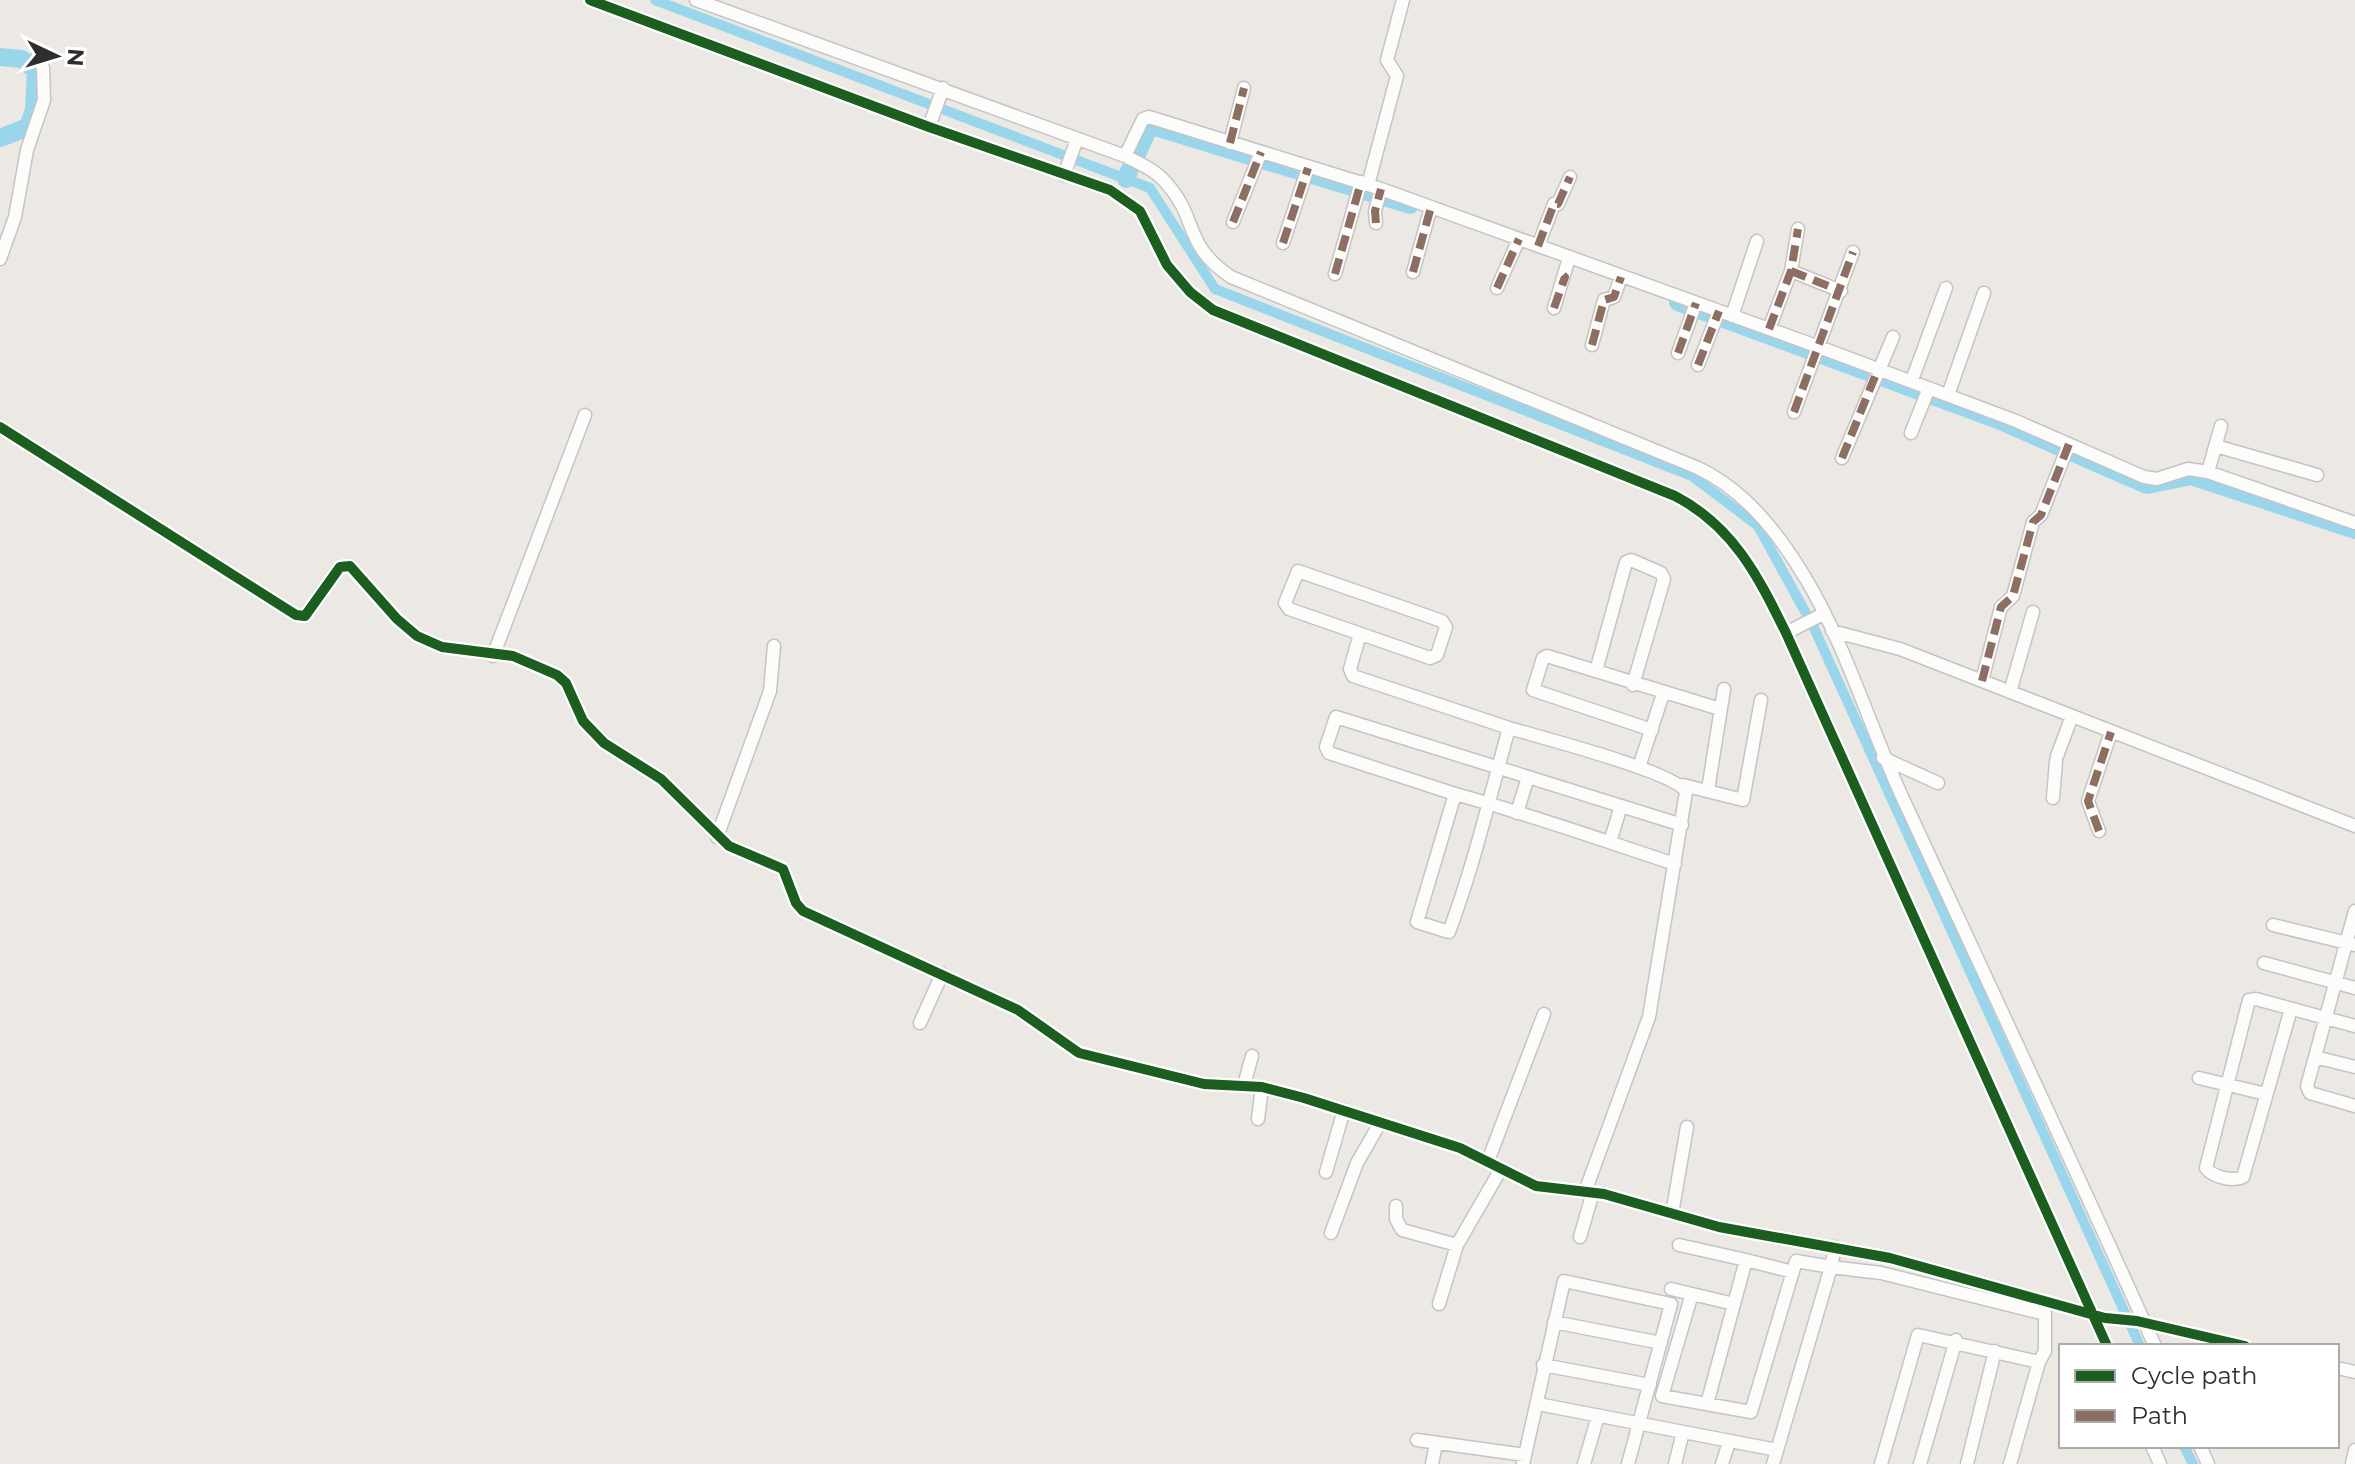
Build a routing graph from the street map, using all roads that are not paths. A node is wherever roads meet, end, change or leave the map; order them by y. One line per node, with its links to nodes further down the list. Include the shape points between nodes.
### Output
1 (590, 0): 7 (street)
2 (696, 0): 6 (street)
3 (1403, 0): 15 (street, via 1387,60 1397,76)
4 (38, 53): 25 (street, via 44,100)
5 (1244, 88): 8 (street)
6 (943, 90): 7 (street); 9 (street)
7 (930, 124): 12 (street)
8 (1230, 143): 10 (street, via 1146,117); 11 (street)
9 (1075, 144): 10 (street); 12 (street)
10 (1125, 156): 61 (street, via 1170,186 1196,246 1231,277 1713,476 1771,526 1807,580)
11 (1260, 156): 13 (street); 17 (street)
12 (1066, 170): 62 (street, via 1129,200 1167,265 1213,310 1691,504 1734,540)
13 (1307, 172): 15 (street); 21 (street)
14 (1570, 177): 23 (street)
15 (1369, 190): 16 (street); 18 (street); 29 (street)
16 (1430, 210): 22 (street); 28 (street)
17 (1233, 222)
18 (1376, 223)
19 (1798, 229): 27 (street)
20 (1757, 241): 38 (street)
21 (1283, 243)
22 (1517, 243): 23 (street); 31 (street)
23 (1538, 246): 26 (street)
24 (1853, 252): 33 (street)
25 (0, 259)
26 (1568, 261): 30 (street); 36 (street)
27 (1791, 271): 33 (street); 39 (street)
28 (1413, 272)
29 (1335, 274)
30 (1620, 280): 35 (street); 41 (street, via 1614,297 1604,298)
31 (1497, 288)
32 (1946, 288): 46 (street)
33 (1841, 291): 42 (street)
34 (1984, 293): 48 (street)
35 (1694, 307): 37 (street); 43 (street)
36 (1554, 308)
37 (1717, 315): 38 (street); 44 (street)
38 (1732, 316): 39 (street)
39 (1769, 329): 42 (street)
40 (1893, 337): 45 (street)
41 (1592, 345)
42 (1818, 351): 45 (street); 49 (street)
43 (1678, 353)
44 (1698, 365)
45 (1877, 374): 46 (street); 56 (street)
46 (1912, 380): 47 (street)
47 (1928, 392): 48 (street); 53 (street)
48 (1948, 395): 55 (street)
49 (1794, 412)
50 (585, 415): 66 (street)
51 (2221, 426): 54 (street)
52 (0, 427): 66 (street, via 296,615 305,616 340,567 350,566 417,636 442,647)
53 (1911, 433)
54 (2216, 446): 57 (street); 58 (street)
55 (2066, 451): 57 (street, via 2151,479 2177,471); 68 (street, via 2041,515 2033,522 2013,596 2002,604)
56 (1842, 458)
57 (2208, 472): 59 (street)
58 (2317, 475)
59 (2355, 523)
60 (2033, 612): 71 (street)
61 (1821, 616): 62 (street); 63 (street)
62 (1790, 631): 142 (street)
63 (1832, 631): 68 (street, via 1900,649); 79 (street)
64 (1360, 634): 64 (street, via 1289,609 1285,603 1295,575 1303,571 1446,624 1434,658); 76 (street, via 1350,669 1353,676)
65 (774, 646): 94 (street, via 770,691 759,729)
66 (493, 656): 94 (street, via 513,656 557,675 583,721 604,743 661,779)
67 (1596, 671): 69 (street); 69 (street, via 1626,562 1631,560 1664,579); 77 (street, via 1545,656 1533,690)
68 (1982, 681): 71 (street)
69 (1633, 685): 72 (street)
70 (1724, 689): 74 (street)
71 (2010, 692): 75 (street)
72 (1663, 694): 74 (street); 77 (street)
73 (1761, 700): 85 (street, via 1745,796 1739,800)
74 (1720, 709): 85 (street)
75 (2072, 716): 78 (street); 87 (street, via 2056,758)
76 (1509, 728): 80 (street); 81 (street)
77 (1652, 730): 81 (street)
78 (2111, 732): 92 (street); 93 (street, via 2088,801)
79 (1883, 758): 83 (street); 144 (street)
80 (1498, 767): 82 (street); 86 (street, via 1336,717 1326,747 1329,753); 88 (street)
81 (1639, 767): 84 (street)
82 (1528, 777): 89 (street); 90 (street)
83 (1938, 783)
84 (1683, 785): 85 (street); 91 (street, via 1688,799)
85 (1708, 790)
86 (1455, 794): 88 (street); 88 (street, via 1416,918 1421,925 1444,932 1449,932)
87 (2053, 798)
88 (1489, 804): 90 (street)
89 (1621, 806): 91 (street); 95 (street)
90 (1517, 813): 95 (street)
91 (1682, 825): 96 (street)
92 (2355, 826)
93 (2099, 831)
94 (717, 837): 101 (street, via 783,869 803,911)
95 (1610, 842): 96 (street)
96 (1675, 864): 125 (street, via 1649,1017)
97 (2355, 911): 99 (street)
98 (2273, 925): 99 (street)
99 (2351, 943): 102 (street)
100 (2264, 963): 102 (street)
101 (942, 974): 107 (street); 113 (street, via 1018,1010 1079,1053 1204,1084)
102 (2336, 983): 103 (street); 106 (street)
103 (2355, 988)
104 (2291, 1009): 106 (street); 114 (street, via 2249,1000); 116 (street)
105 (1544, 1014): 122 (street)
106 (2326, 1019): 108 (street); 110 (street)
107 (920, 1023)
108 (2355, 1026)
109 (1252, 1056): 113 (street)
110 (2315, 1057): 111 (street); 117 (street, via 2310,1093)
111 (2355, 1067)
112 (2199, 1078): 114 (street)
113 (1244, 1085): 115 (street)
114 (2228, 1086): 116 (street); 116 (street, via 2206,1168 2236,1180 2243,1177)
115 (1262, 1087): 118 (street); 119 (street)
116 (2266, 1094)
117 (2355, 1106)
118 (1344, 1110): 120 (street); 124 (street)
119 (1258, 1119)
120 (1380, 1123): 122 (street); 128 (street, via 1357,1163)
121 (1687, 1127): 127 (street)
122 (1488, 1161): 123 (street)
123 (1501, 1169): 125 (street, via 1536,1186); 130 (street)
124 (1326, 1172)
125 (1589, 1192): 127 (street); 129 (street)
126 (1396, 1206): 130 (street, via 1396,1219 1407,1233)
127 (1672, 1214): 132 (street)
128 (1331, 1233)
129 (1580, 1237)
130 (1457, 1245): 138 (street)
131 (1679, 1245): 133 (street)
132 (1835, 1247): 134 (street); 140 (street)
133 (1746, 1260): 135 (street); 139 (street)
134 (1831, 1267): 135 (street, via 1796,1261); 141 (street, via 1881,1273); 162 (street)
135 (1793, 1272): 155 (street, via 1751,1412)
136 (1671, 1289): 137 (street)
137 (1692, 1294): 139 (street); 155 (street, via 1662,1396)
138 (1439, 1304)
139 (1734, 1304): 155 (street)
140 (2076, 1310): 141 (street); 142 (street)
141 (2045, 1314): 151 (street, via 2045,1351)
142 (2099, 1316): 144 (street); 147 (street)
143 (1554, 1322): 146 (street); 146 (street, via 1564,1281 1668,1300); 152 (street)
144 (2141, 1322): 148 (street); 149 (street)
145 (1956, 1340): 150 (street); 171 (street, via 1918,1335); 172 (street)
146 (1661, 1343): 153 (street)
147 (2106, 1344)
148 (2154, 1344)
149 (2236, 1344)
150 (1995, 1351): 151 (street); 173 (street)
151 (2039, 1362): 174 (street)
152 (1543, 1365): 153 (street); 154 (street)
153 (1650, 1385): 157 (street)
154 (1538, 1404): 156 (street); 164 (street)
155 (1707, 1404)
156 (1598, 1416): 157 (street); 166 (street)
157 (1640, 1423): 158 (street); 167 (street)
158 (1683, 1432): 160 (street); 168 (street)
159 (1417, 1440): 161 (street)
160 (1729, 1442): 162 (street); 169 (street)
161 (1436, 1444): 164 (street); 165 (street)
162 (1777, 1450): 170 (street)
163 (2355, 1450): 175 (street)
164 (1524, 1460)
165 (1432, 1464)
166 (1584, 1464)
167 (1628, 1464)
168 (1675, 1464)
169 (1722, 1464)
170 (1773, 1464)
171 (1881, 1464)
172 (1920, 1464)
173 (1967, 1464)
174 (2010, 1464)
175 (2352, 1464)

